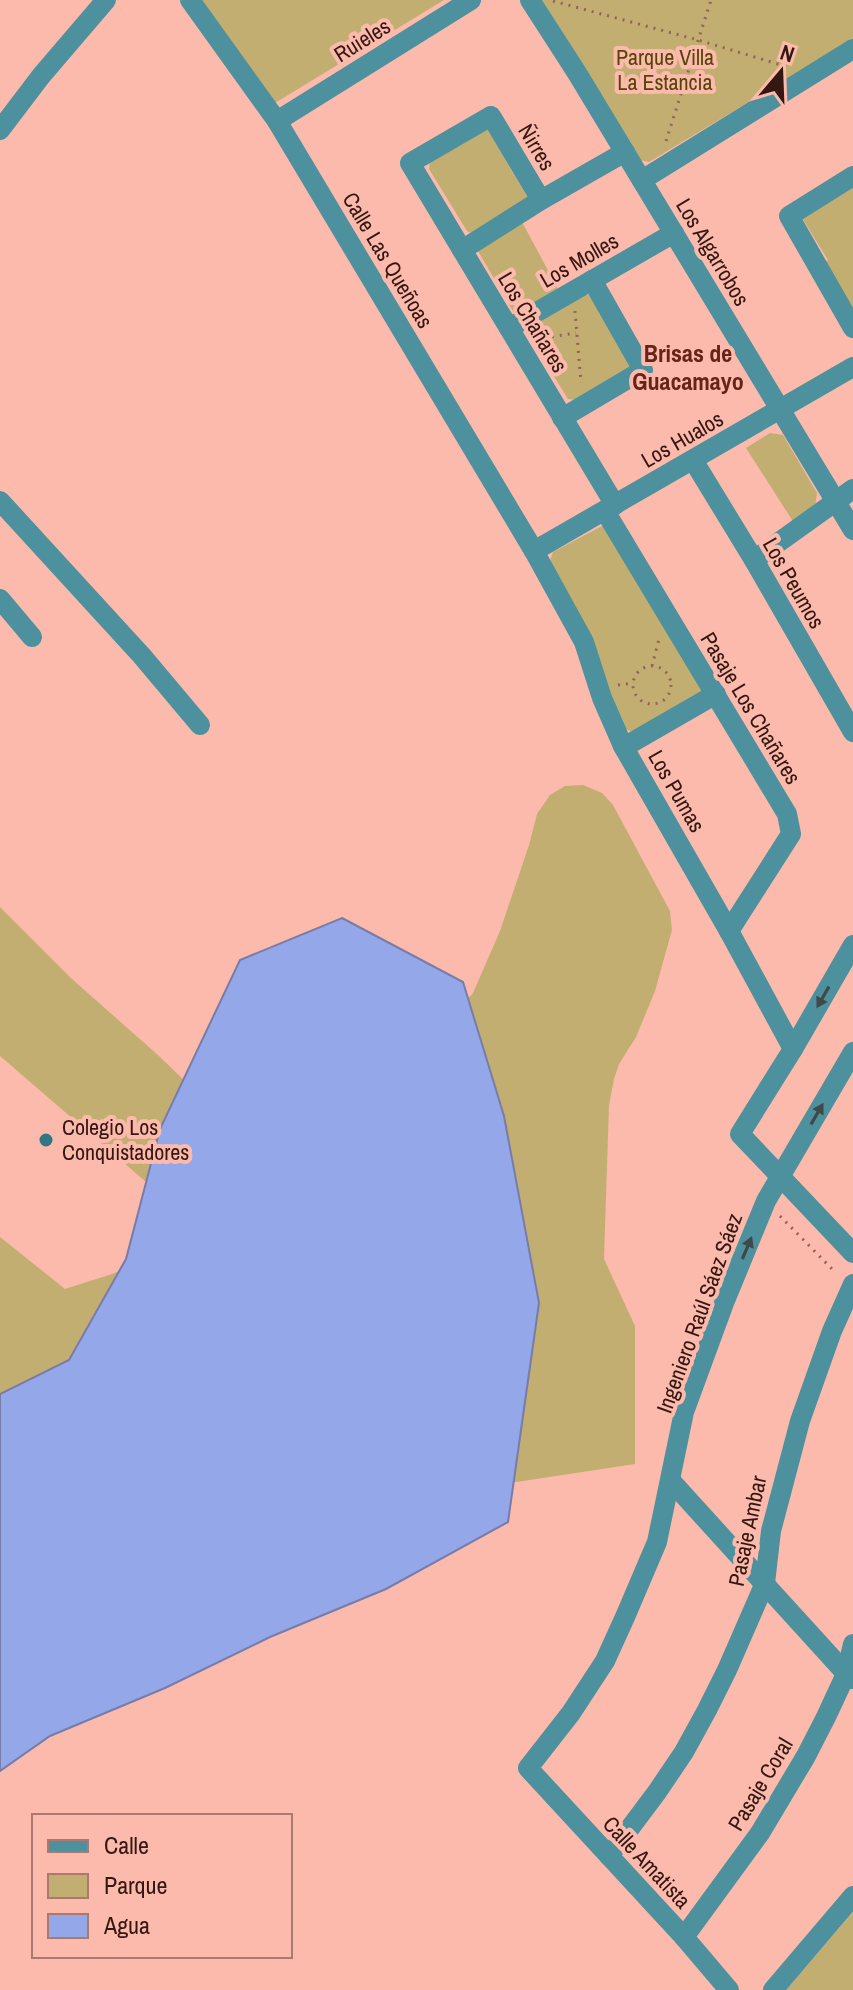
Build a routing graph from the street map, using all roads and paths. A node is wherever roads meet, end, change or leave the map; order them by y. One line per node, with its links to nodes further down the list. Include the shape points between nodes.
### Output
1 (190, 0): 10 (street, Calle Las Queñoas)
2 (471, 0): 10 (street, Ruieles)
3 (530, 0): 13 (street, Los Algarrobos)
4 (549, 0): 7 (path)
5 (711, 0): 7 (path)
6 (100, 2): 11 (street)
7 (698, 40): 9 (path); 12 (path)
8 (853, 49): 16 (street)
9 (792, 68)
10 (277, 121): 35 (street, Calle Las Queñoas)
11 (0, 130)
12 (665, 144)
13 (625, 152): 16 (street, Los Algarrobos); 17 (street)
14 (410, 163): 17 (street, Ñirres, via 491,116); 19 (street, Los Chañares)
15 (853, 176): 22 (street, via 789,216)
16 (642, 180): 18 (street, Los Algarrobos)
17 (541, 200): 19 (street)
18 (674, 233): 20 (street, Los Molles); 27 (street, Los Algarrobos)
19 (462, 250): 24 (street, Los Chañares)
20 (592, 280): 21 (street, Los Molles); 26 (street, via 643,370)
21 (573, 291): 23 (path); 24 (street, Los Molles)
22 (853, 328)
23 (576, 333): 24 (path); 26 (path)
24 (513, 335): 28 (street, Los Chañares)
25 (853, 367): 27 (street, Los Hualos)
26 (584, 405): 28 (street)
27 (780, 409): 29 (street, Los Hualos); 32 (street, Los Algarrobos)
28 (562, 418): 33 (street, Los Chañares)
29 (693, 460): 33 (street, Los Hualos); 36 (street, Los Peumos)
30 (853, 489): 32 (street)
31 (0, 501): 44 (street)
32 (836, 501): 34 (street, Los Algarrobos); 36 (street)
33 (610, 508): 35 (street, Los Hualos); 43 (street, Pasaje Los Chañares)
34 (853, 530)
35 (534, 551): 46 (street, Los Pumas, via 584,642)
36 (754, 560): 45 (street, Los Peumos)
37 (0, 599): 39 (street)
38 (661, 635): 40 (path)
39 (32, 637)
40 (652, 666): 41 (path, via 640,670); 41 (path, via 671,680 666,698 656,704 643,702)
41 (634, 683): 42 (path)
42 (607, 686)
43 (716, 694): 46 (street); 47 (street, Pasaje Los Chañares, via 787,814 791,834)
44 (200, 725)
45 (853, 732)
46 (623, 746): 47 (street, Los Pumas)
47 (729, 931): 49 (street, Los Pumas)
48 (853, 945): 49 (street, one-way to 49)
49 (793, 1049): 52 (street, via 740,1134)
50 (853, 1052): 51 (street, Ingeniero Raúl Sáez Sáez)
51 (847, 1077): 52 (street, Ingeniero Raúl Sáez Sáez, one-way to 51)
52 (781, 1177): 53 (street, Ingeniero Raúl Sáez Sáez); 54 (street)
53 (766, 1201): 55 (path); 56 (street, Ingeniero Raúl Sáez Sáez, one-way to 53, via 684,1412)
54 (853, 1253)
55 (852, 1286): 57 (street, Pasaje Ambar, via 796,1434 771,1531)
56 (671, 1481): 57 (street); 60 (street, Ingeniero Raúl Sáez Sáez, via 657,1542 605,1661)
57 (765, 1583): 59 (street); 61 (street, Pasaje Ambar, via 684,1752)
58 (853, 1644): 59 (street, Pasaje Coral)
59 (849, 1678): 63 (street, Pasaje Coral, via 783,1795)
60 (528, 1768): 61 (street, Calle Amatista)
61 (609, 1856): 63 (street, Calle Amatista)
62 (853, 1896): 65 (street)
63 (684, 1937): 64 (street, Calle Amatista)
64 (729, 1990)
65 (773, 1990)

